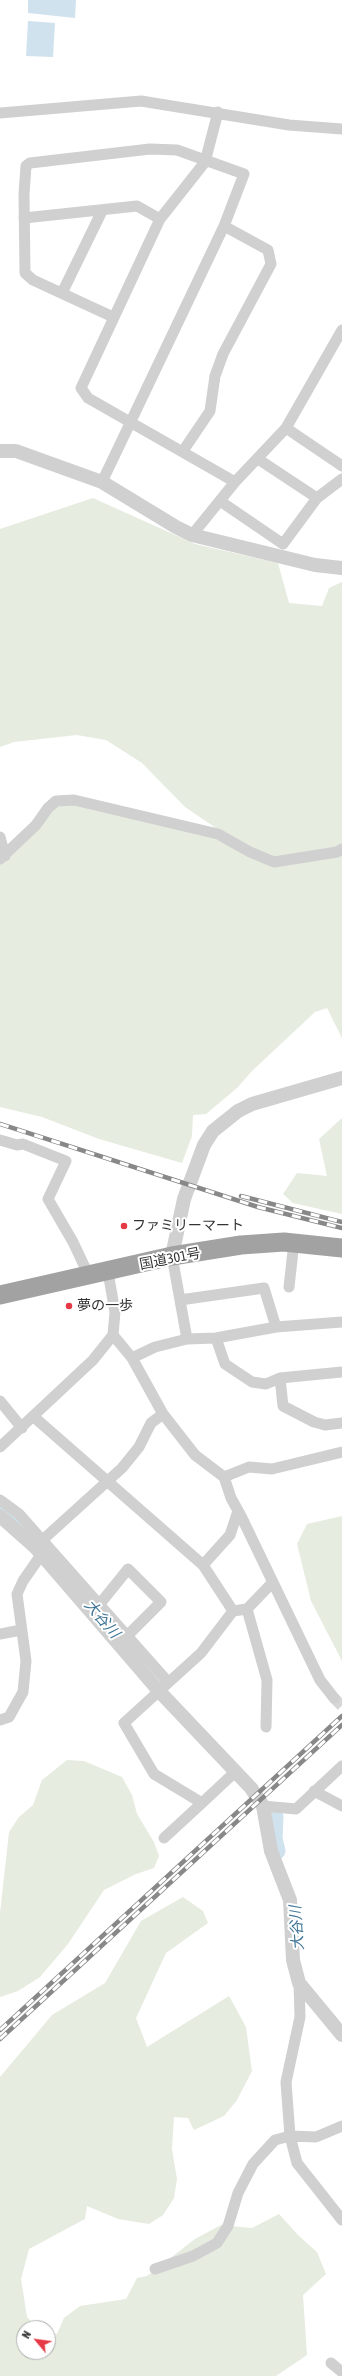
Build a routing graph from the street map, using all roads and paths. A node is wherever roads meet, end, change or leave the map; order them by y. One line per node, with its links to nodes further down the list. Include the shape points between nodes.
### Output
1 (218, 112): 2 (street, via 141,101); 3 (street, via 289,125); 4 (street)
2 (0, 113)
3 (342, 129)
4 (205, 162): 6 (street, via 177,150 150,149 30,162 24,170); 7 (street); 8 (street, via 244,174)
5 (102, 211): 6 (street); 7 (street, via 137,206); 9 (street)
6 (24, 218): 9 (street, via 25,273 33,280)
7 (160, 219): 10 (street)
8 (224, 226): 12 (street); 15 (street, via 268,250 271,264 223,354 215,376 210,411)
9 (62, 293): 10 (street)
10 (113, 317): 12 (street, via 81,388 88,398)
11 (342, 330): 13 (street)
12 (130, 423): 15 (street); 19 (street)
13 (286, 428): 16 (street); 17 (street)
14 (0, 451): 19 (street, via 16,451)
15 (183, 451): 20 (street)
16 (258, 459): 20 (street); 21 (street)
17 (342, 466)
18 (342, 480): 21 (street)
19 (102, 482): 23 (street)
20 (235, 482): 22 (street)
21 (316, 498): 22 (street, via 283,544)
22 (220, 502): 23 (street)
23 (192, 535): 24 (street)
24 (342, 568)
25 (0, 837): 27 (street)
26 (342, 849): 27 (street, via 274,862 218,834 74,800 56,801)
27 (3, 857)
28 (342, 1078): 32 (street, via 252,1104 238,1111 213,1131 204,1145 184,1199)
29 (0, 1140): 34 (street, via 17,1145 23,1144 66,1161 48,1199)
30 (294, 1242): 31 (highway, 国道301号); 32 (highway, 国道301号, via 241,1245); 35 (street)
31 (342, 1248)
32 (172, 1256): 33 (highway, 国道301号); 37 (street)
33 (108, 1272): 34 (highway, 国道301号); 40 (street, via 115,1312)
34 (89, 1276): 36 (highway, 国道301号)
35 (289, 1287)
36 (0, 1295)
37 (180, 1300): 39 (street, via 264,1288); 42 (street)
38 (342, 1322): 39 (street)
39 (276, 1328): 41 (street)
40 (113, 1335): 43 (street); 48 (street, via 93,1360)
41 (216, 1338): 42 (street); 45 (street, via 225,1364 252,1382 266,1384)
42 (187, 1339): 43 (street, via 154,1347)
43 (132, 1358): 47 (street)
44 (342, 1372): 45 (street)
45 (280, 1378): 49 (street, via 283,1406 314,1422 325,1425)
46 (0, 1401): 50 (street)
47 (163, 1414): 53 (street, via 195,1455); 54 (street, via 151,1423 139,1447)
48 (34, 1417): 50 (street); 54 (street)
49 (342, 1423)
50 (22, 1428): 51 (street)
51 (0, 1447)
52 (342, 1452): 53 (street, via 272,1469 249,1467)
53 (224, 1477): 56 (street)
54 (107, 1483): 58 (street); 59 (street)
55 (0, 1500): 58 (street, via 19,1514)
56 (238, 1511): 59 (street, via 230,1535); 60 (street)
57 (0, 1516): 58 (street)
58 (40, 1548): 61 (street); 64 (street, via 18,1594); 67 (street)
59 (202, 1565): 63 (street)
60 (272, 1583): 62 (street); 68 (street, via 320,1680)
61 (99, 1605): 66 (street); 66 (street, via 128,1569 161,1602)
62 (247, 1608): 63 (street); 70 (street, via 267,1680)
63 (234, 1611): 67 (street, via 201,1653)
64 (21, 1630): 65 (street); 69 (street, via 26,1661 23,1692 9,1717)
65 (0, 1634)
66 (127, 1636): 67 (street)
67 (163, 1687): 72 (street); 74 (street, via 124,1723 154,1774)
68 (334, 1698)
69 (0, 1720)
70 (266, 1727)
71 (342, 1766): 73 (street)
72 (234, 1773): 74 (street); 75 (street, via 251,1788)
73 (314, 1792): 75 (street, via 296,1809); 76 (street)
74 (202, 1803): 77 (street)
75 (263, 1806): 78 (street, via 271,1851 290,1900 293,1960)
76 (342, 1806)
77 (164, 1838)
78 (299, 1983): 79 (street); 81 (street, via 300,2017 286,2082)
79 (342, 2035)
80 (342, 2126): 81 (street, via 316,2137)
81 (290, 2136): 82 (street, via 297,2163); 83 (street, via 274,2140 253,2164 238,2193 228,2226 217,2243 193,2256)
82 (342, 2220)
83 (155, 2269)
84 (331, 2363): 85 (street)
85 (342, 2372)

